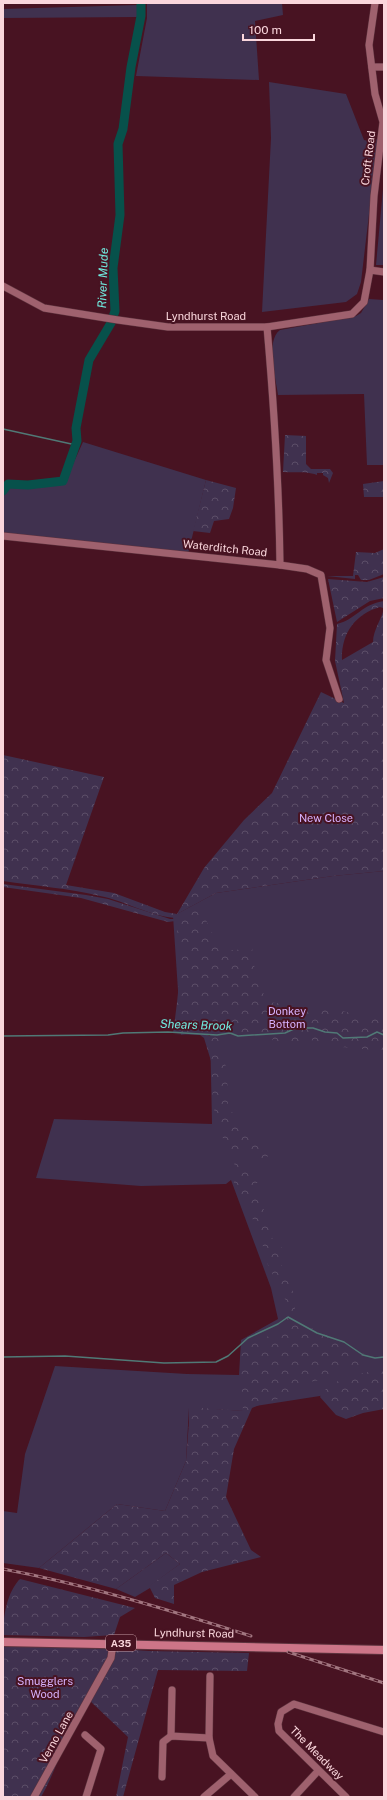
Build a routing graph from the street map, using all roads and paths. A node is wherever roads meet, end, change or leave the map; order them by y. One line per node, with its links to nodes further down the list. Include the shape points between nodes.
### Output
1 (375, 3): 2 (street, Croft Road, via 369,44)
2 (372, 67): 3 (street); 4 (street, Croft Road, via 375,94 383,122 374,196)
3 (384, 67)
4 (370, 270): 5 (street); 7 (street, Lyndhurst Road, via 364,302 352,314)
5 (384, 272)
6 (3, 286): 7 (street, Lyndhurst Road, via 44,308 118,320 168,327)
7 (266, 327): 9 (street, Waterditch Road, via 280,516)
8 (3, 536): 9 (street, Waterditch Road)
9 (280, 565): 10 (street, via 307,569 321,576 330,628 326,660)
10 (340, 699)
11 (3, 1642): 12 (main road, Lyndhurst Road / A35)
12 (112, 1643): 13 (main road, Lyndhurst Road / A35); 23 (street, Verno Lane, via 111,1658)
13 (384, 1650)
14 (210, 1676): 19 (street)
15 (172, 1690): 18 (street)
16 (384, 1732): 20 (street, The Meadway, via 294,1704 281,1712 279,1731)
17 (86, 1735): 24 (street, via 101,1749)
18 (170, 1736): 19 (street); 22 (street, via 163,1742)
19 (209, 1738): 21 (street, via 213,1756)
20 (318, 1771): 27 (street); 28 (street, The Meadway)
21 (231, 1774): 25 (street); 26 (street)
22 (162, 1777)
23 (34, 1797)
24 (86, 1797)
25 (204, 1797)
26 (255, 1797)
27 (294, 1797)
28 (346, 1797)

